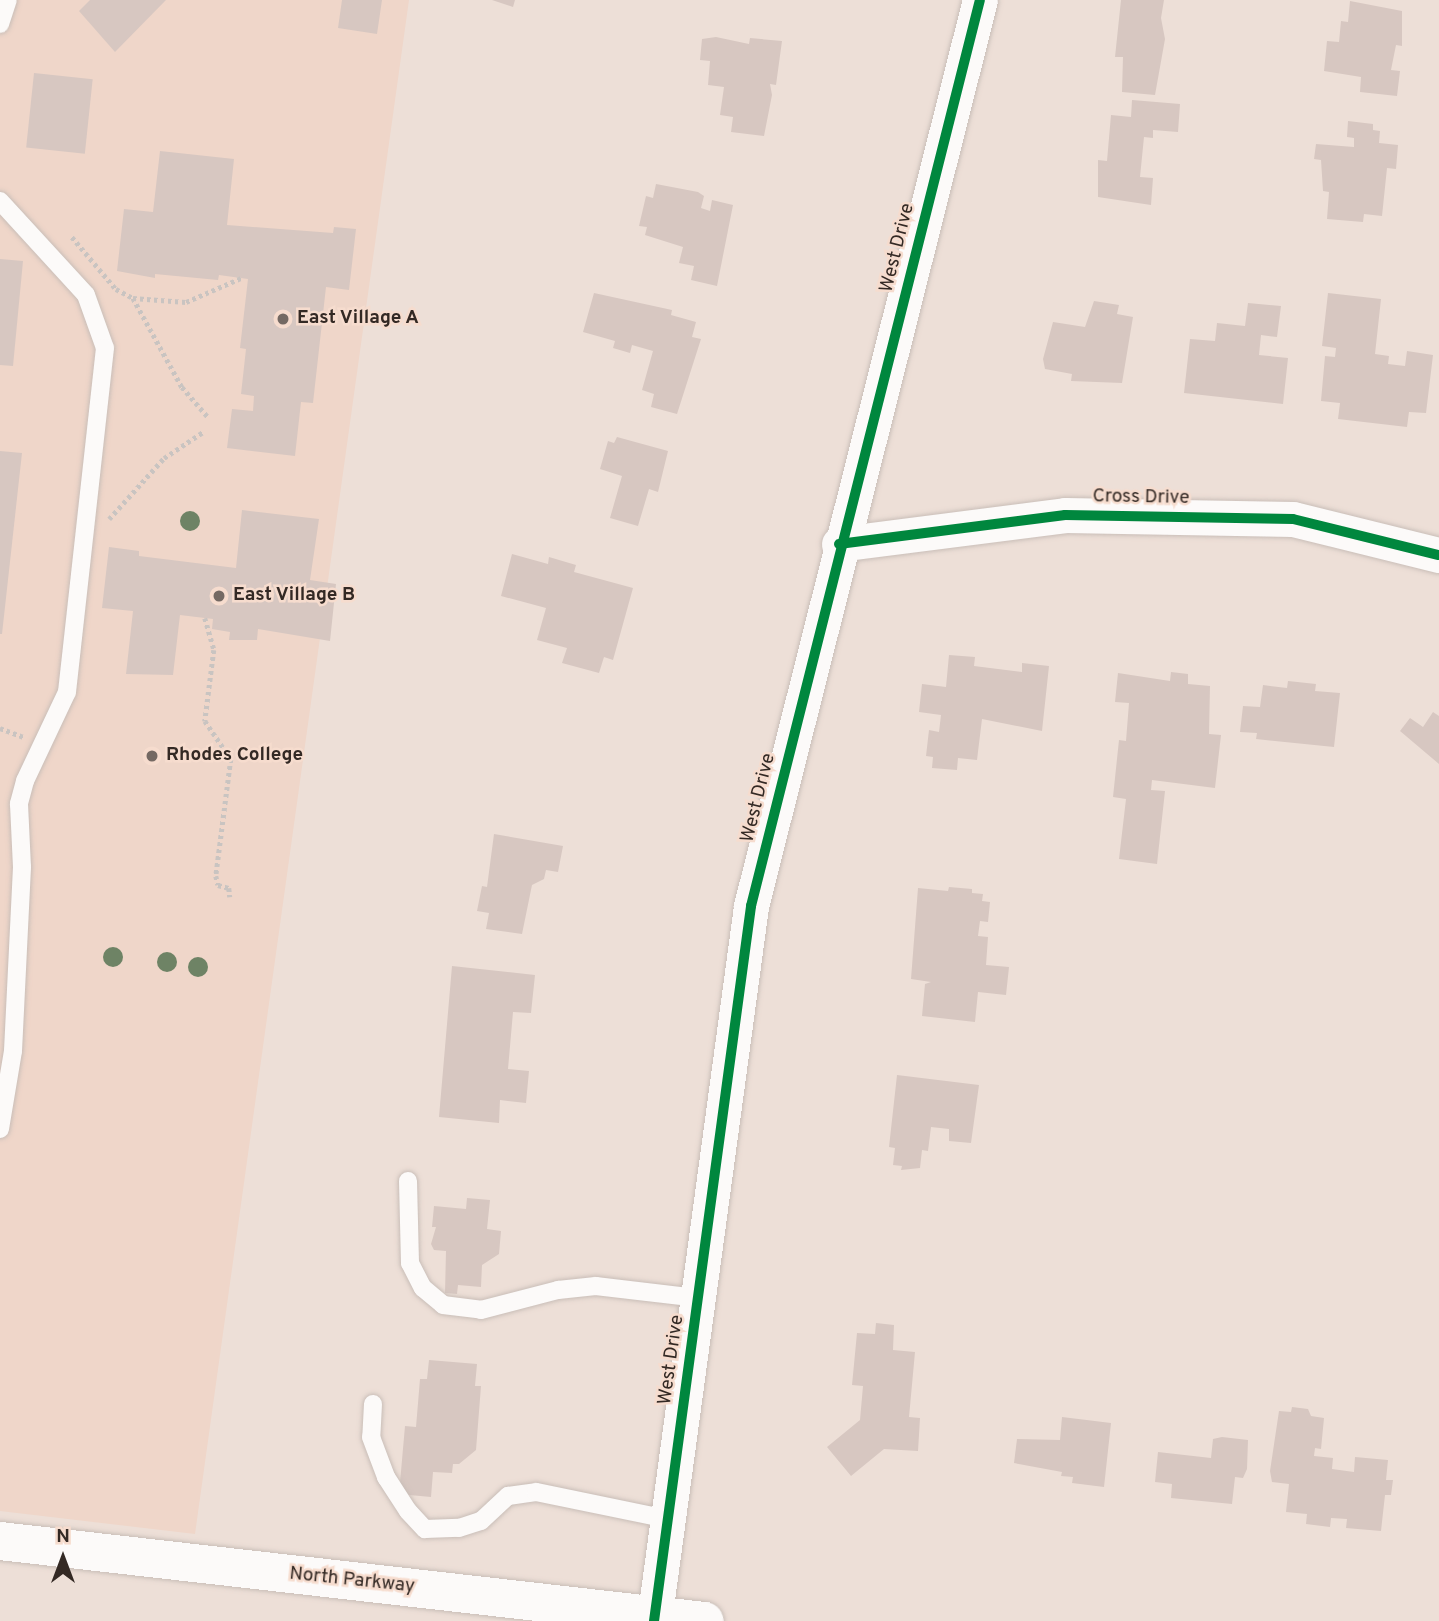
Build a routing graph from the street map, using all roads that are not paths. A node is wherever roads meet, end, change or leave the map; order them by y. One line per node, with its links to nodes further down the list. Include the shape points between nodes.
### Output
1 (8, 0): 3 (lane)
2 (980, 0): 5 (street, West Drive)
3 (0, 24)
4 (0, 201): 7 (lane, via 86,295 105,348 67,692 25,781 19,804 22,867 13,1052)
5 (839, 544): 6 (street, Cross Drive, via 1065,515 1266,518 1293,519); 9 (street, West Drive, via 751,906)
6 (1439, 555)
7 (0, 1129)
8 (408, 1181): 9 (lane, via 411,1262 423,1287 443,1305 481,1310 558,1290 596,1286)
9 (698, 1298): 11 (street, West Drive)
10 (373, 1404): 11 (lane, via 371,1437 386,1477 425,1528 459,1528 481,1521 508,1496 536,1492)
11 (668, 1519): 13 (street, West Drive)
12 (0, 1541): 13 (main road, North Parkway)
13 (655, 1617): 14 (main road, North Parkway)
14 (704, 1621)

